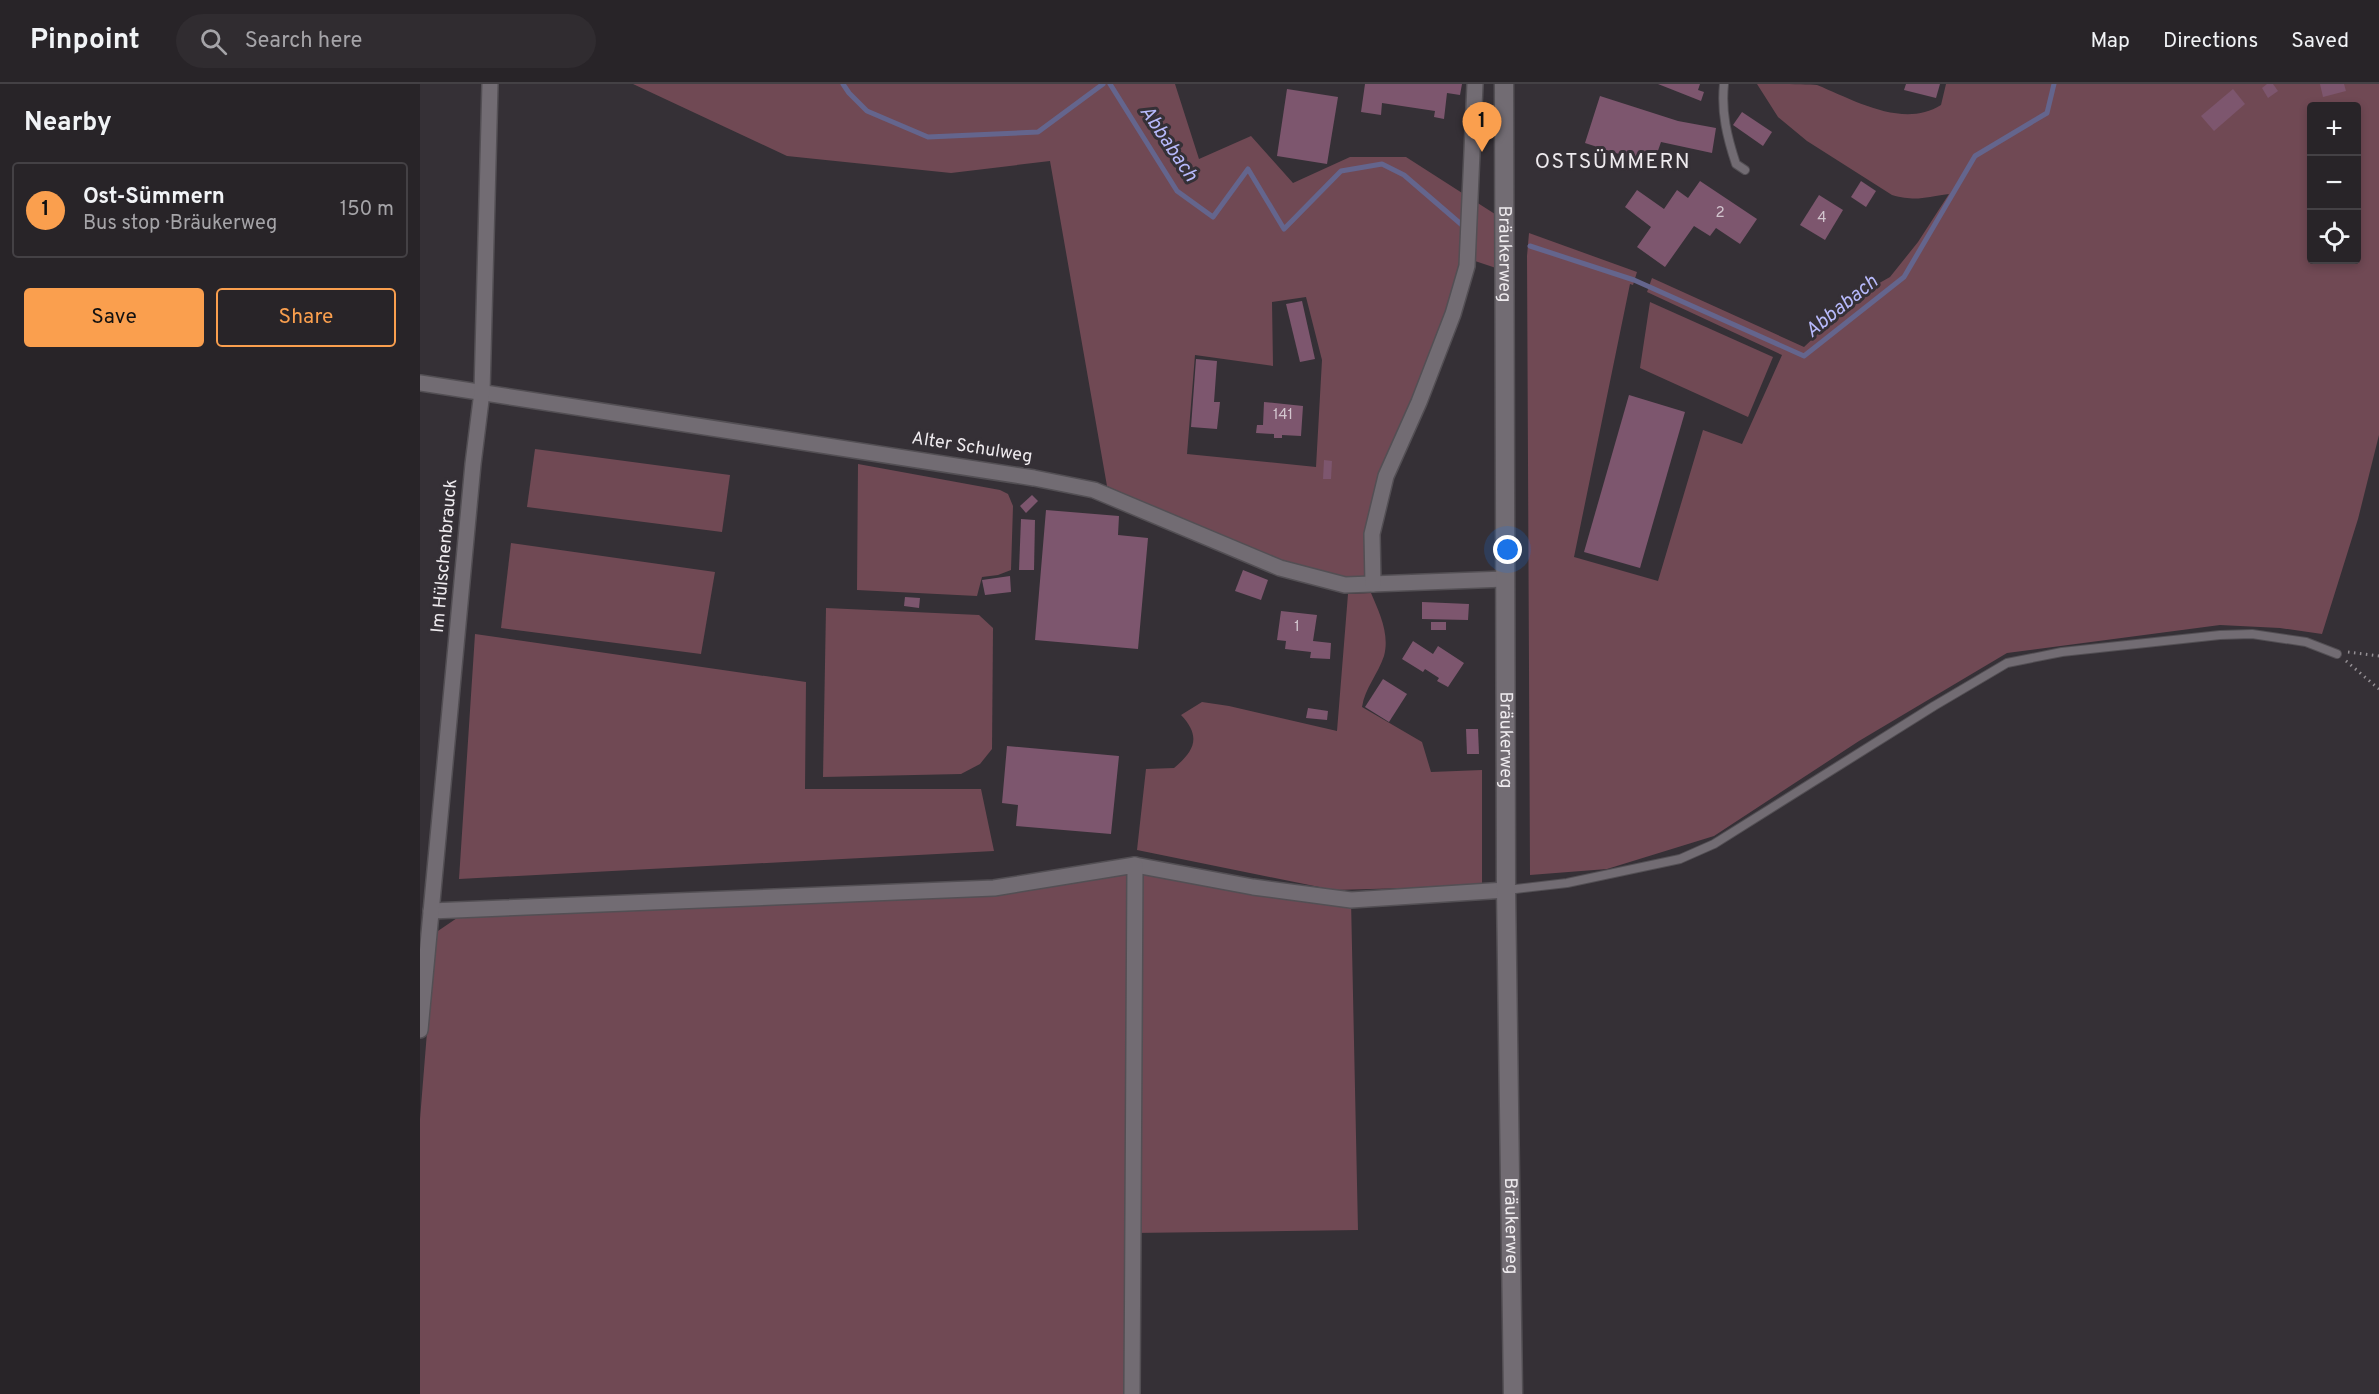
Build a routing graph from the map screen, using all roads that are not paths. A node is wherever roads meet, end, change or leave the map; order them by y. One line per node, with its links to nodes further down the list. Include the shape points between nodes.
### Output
1 (490, 84): 7 (street, Im Hülschenbrauck)
2 (1475, 84): 9 (street, via 1467,266 1428,380 1386,476 1372,534)
3 (1504, 84): 8 (main road, Bräukerweg)
4 (1724, 84): 5 (lane, via 1722,102 1727,135 1736,164)
5 (1745, 170)
6 (420, 383): 7 (street, Alter Schulweg)
7 (482, 392): 9 (street, Alter Schulweg, via 1094,490 1280,568 1345,585); 13 (street, Im Hülschenbrauck)
8 (1505, 579): 9 (street, Alter Schulweg); 12 (main road, Bräukerweg)
9 (1373, 584)
10 (2337, 654): 12 (lane, via 2306,642 2252,634 2062,652 2007,663 1714,844 1680,859 1567,883)
11 (1135, 865): 12 (street, via 1351,900); 13 (street, via 994,888); 16 (street)
12 (1506, 890): 17 (main road, Bräukerweg)
13 (431, 911): 14 (street, Im Hülschenbrauck)
14 (421, 998): 15 (street, Im Hülschenbrauck)
15 (420, 1030)
16 (1132, 1394)
17 (1513, 1394)

